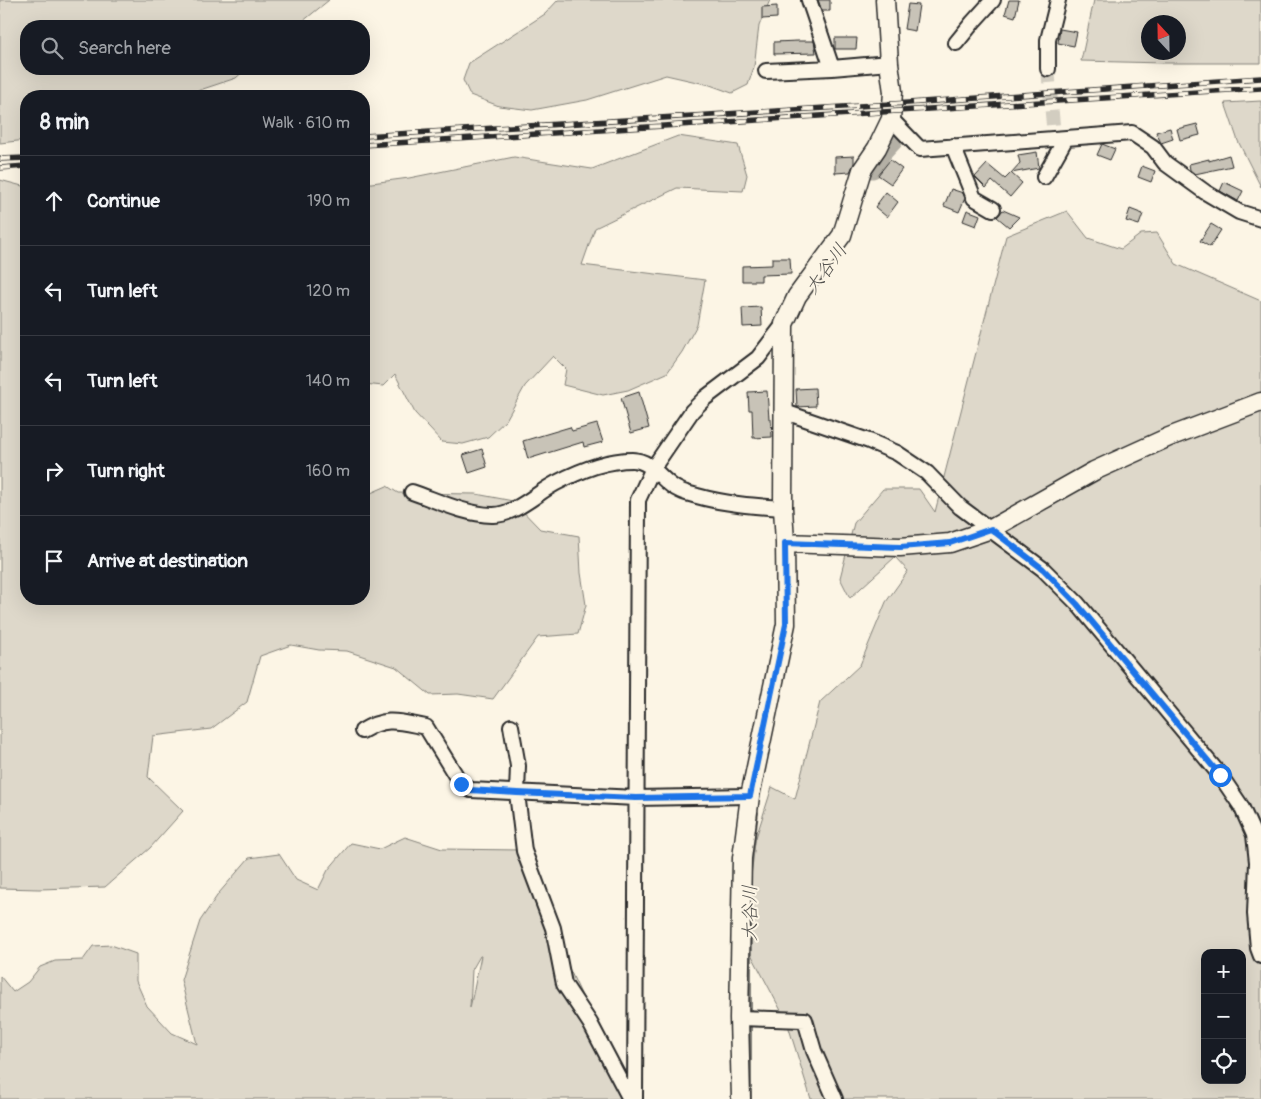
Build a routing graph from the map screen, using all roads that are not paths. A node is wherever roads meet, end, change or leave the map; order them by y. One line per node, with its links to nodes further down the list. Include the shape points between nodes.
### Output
1 (808, 0): 7 (street)
2 (885, 0): 6 (street)
3 (993, 0): 5 (street)
4 (1058, 0): 8 (street, via 1048,40)
5 (956, 43)
6 (889, 63): 7 (street); 10 (street, via 893,92)
7 (832, 68): 9 (street)
8 (1048, 69)
9 (766, 72)
10 (890, 119): 12 (street, via 920,149); 16 (street, via 877,148 862,170 842,235 797,296)
11 (1058, 134): 12 (street); 13 (street); 15 (street, via 1132,133 1204,192 1239,212)
12 (953, 146): 14 (street, via 974,198)
13 (1044, 177)
14 (993, 209)
15 (1261, 219)
16 (784, 324): 18 (street); 19 (street, via 758,358 692,411)
17 (1261, 402): 22 (street, via 1169,437 1094,471)
18 (785, 412): 21 (street); 22 (street, via 897,453 927,473 960,507)
19 (653, 468): 20 (street, via 634,460 593,466 556,483 519,507 494,515 460,510); 21 (street, via 678,490 712,500); 28 (street, via 638,500)
20 (412, 492)
21 (783, 508): 23 (street)
22 (991, 529): 23 (street, via 950,543 900,547); 29 (street, via 1043,569 1077,604 1220,775 1242,806 1254,835 1257,862 1255,914)
23 (785, 543): 27 (street, via 786,624)
24 (511, 726): 26 (street, via 518,766)
25 (362, 731): 26 (street, via 375,723 392,720 426,727 461,784 470,790)
26 (517, 793): 28 (street); 31 (street, via 524,851 553,928 564,984 590,1024)
27 (750, 796): 28 (street); 30 (street, via 742,858)
28 (636, 798): 32 (street)
29 (1261, 956)
30 (740, 1018): 33 (street); 34 (street, via 805,1020 814,1051)
31 (630, 1099)
32 (635, 1099)
33 (741, 1099)
34 (835, 1099)

